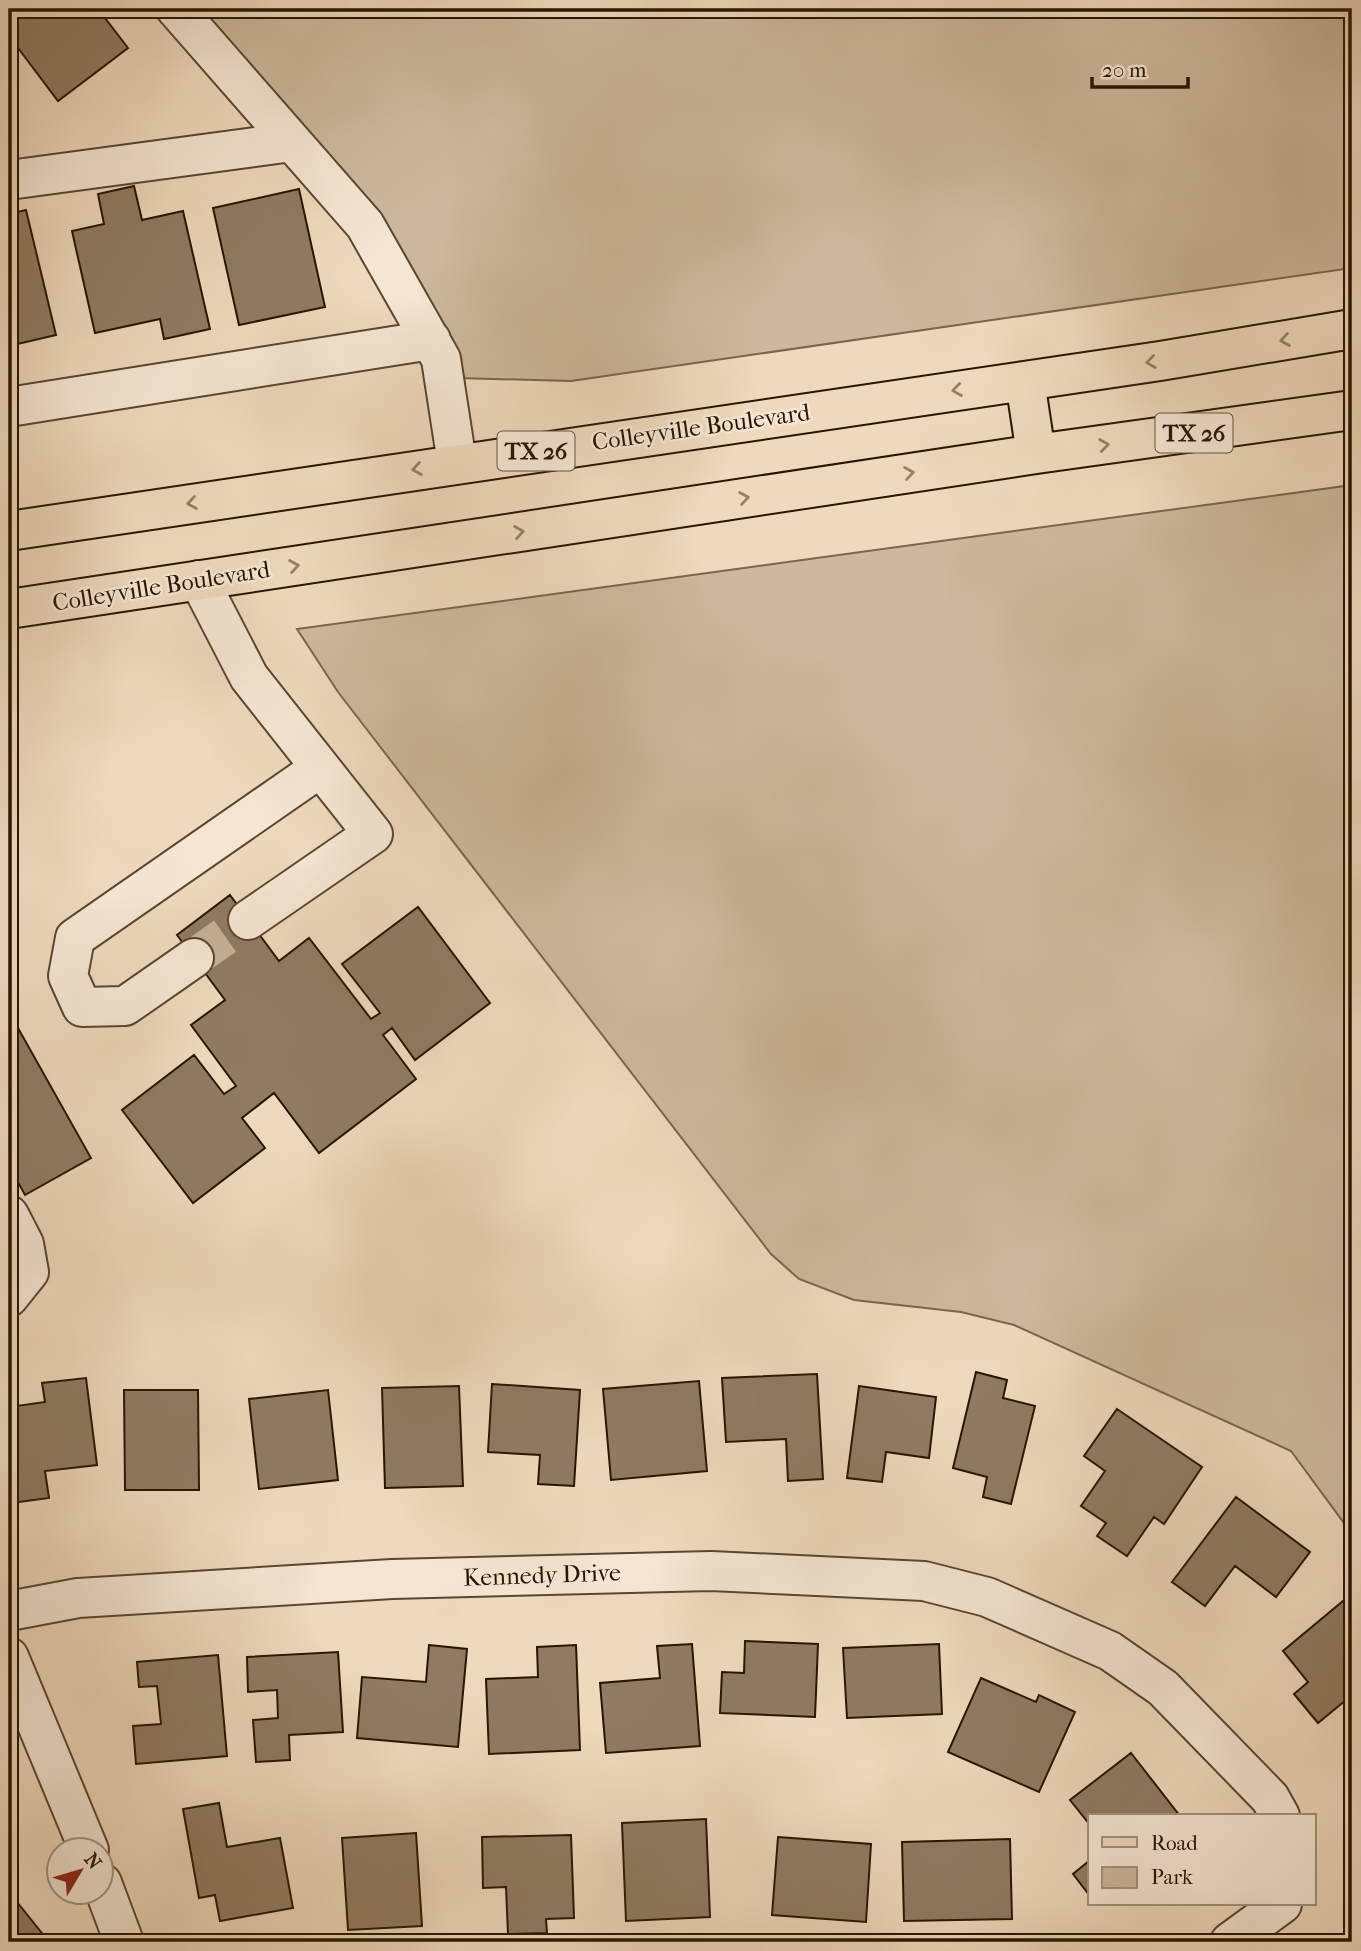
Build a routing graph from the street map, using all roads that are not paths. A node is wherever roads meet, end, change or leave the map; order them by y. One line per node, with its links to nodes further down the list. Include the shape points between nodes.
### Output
1 (176, 9): 2 (street)
2 (292, 142): 3 (street); 5 (street, via 365,225)
3 (9, 180)
4 (1352, 329): 6 (main road, Colleyville Boulevard / TX 26, one-way to 6)
5 (431, 340): 7 (street); 10 (street, via 442,359)
6 (1025, 381): 9 (main road); 10 (main road, Colleyville Boulevard / TX 26, one-way to 10)
7 (9, 407)
8 (1352, 410): 9 (main road, Colleyville Boulevard / TX 26, one-way to 8)
9 (1036, 454): 12 (main road, Colleyville Boulevard / TX 26, one-way to 9)
10 (457, 463): 11 (main road, Colleyville Boulevard / TX 26, one-way to 11)
11 (9, 531)
12 (199, 580): 13 (main road, Colleyville Boulevard / TX 26); 14 (street, via 249,677)
13 (9, 609)
14 (320, 768): 15 (street, via 373,834); 16 (street, via 75,938 68,976 82,1007 125,1006)
15 (248, 920)
16 (194, 958)
17 (9, 1215): 18 (street, via 24,1244 29,1272)
18 (9, 1297)
19 (9, 1611): 21 (street, Kennedy Drive, via 78,1598 392,1579 711,1571 924,1581 987,1597 1110,1651 1163,1688 1270,1798)
20 (9, 1657): 22 (street)
21 (1279, 1814)
22 (83, 1836)
23 (111, 1906): 25 (street)
24 (1279, 1906): 26 (street)
25 (124, 1942)
26 (1230, 1942)

